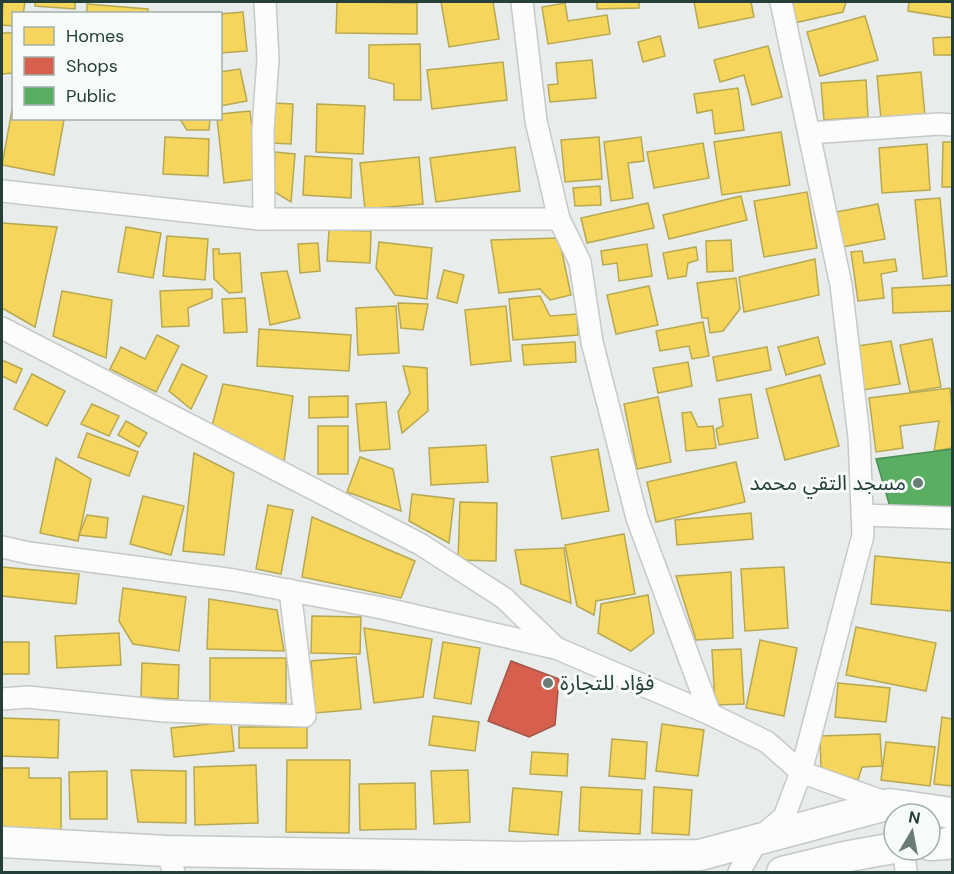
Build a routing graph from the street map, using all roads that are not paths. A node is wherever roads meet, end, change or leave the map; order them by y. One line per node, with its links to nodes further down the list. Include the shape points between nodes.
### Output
1 (265, 2): 7 (street, via 268,59 263,129)
2 (522, 2): 8 (street, via 536,121)
3 (781, 2): 5 (street)
4 (952, 125): 5 (street)
5 (809, 133): 10 (street, via 841,285 859,436)
6 (2, 192): 7 (street)
7 (264, 219): 8 (street)
8 (558, 219): 16 (street, via 580,262 592,342 637,518)
9 (2, 328): 14 (street, via 420,544 504,598)
10 (862, 515): 11 (street); 17 (street, via 863,536)
11 (952, 518)
12 (2, 547): 13 (street)
13 (290, 590): 14 (street); 15 (street, via 305,716 164,711 28,697)
14 (556, 648): 16 (street)
15 (2, 699)
16 (710, 714): 17 (street, via 767,741)
17 (801, 772): 18 (street); 20 (street, via 784,817)
18 (884, 802)
19 (882, 806): 20 (main road)
20 (758, 839): 24 (main road, via 700,855); 25 (street)
21 (2, 842): 23 (main road)
22 (882, 850): 26 (main road)
23 (170, 862): 24 (main road)
24 (517, 865)
25 (739, 873)
26 (782, 873)

